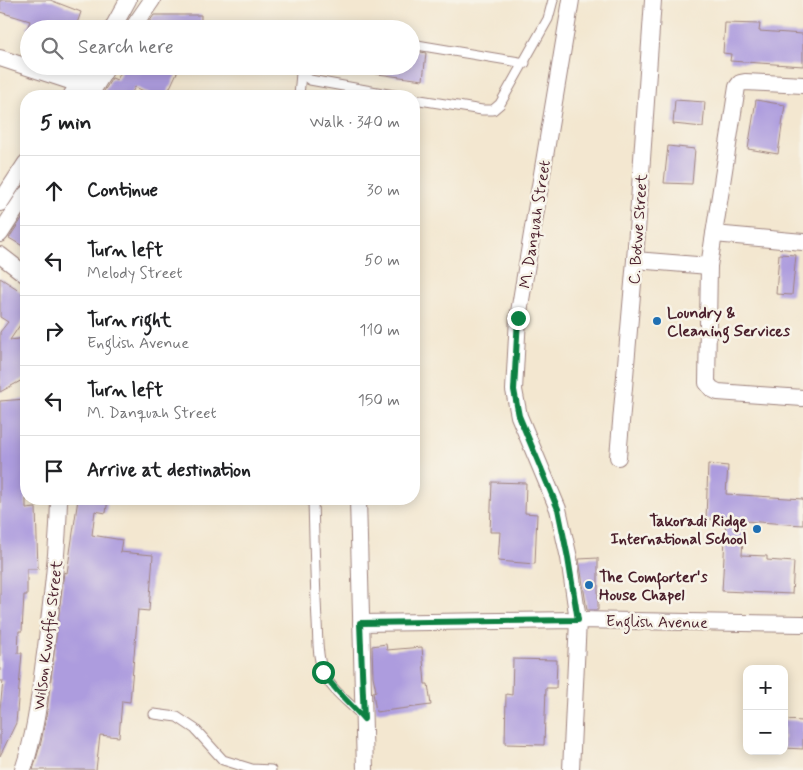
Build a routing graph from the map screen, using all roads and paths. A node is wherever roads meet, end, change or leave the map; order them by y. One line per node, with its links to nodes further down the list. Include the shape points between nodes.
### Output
1 (128, 0): 6 (street)
2 (152, 0): 7 (street)
3 (554, 0): 10 (lane)
4 (571, 0): 39 (street, M. Danquah Street, via 518,318 514,390 519,416 558,509)
5 (653, 0): 31 (street, C. Botwe Street)
6 (117, 20)
7 (138, 20)
8 (420, 46): 10 (lane)
9 (0, 58): 11 (street)
10 (525, 63): 23 (lane, via 493,110)
11 (20, 66)
12 (40, 75): 18 (street)
13 (87, 75): 19 (street)
14 (98, 75): 20 (street)
15 (301, 75): 21 (lane)
16 (306, 75): 22 (lane, via 310,80)
17 (803, 85): 28 (street, via 746,82 737,87)
18 (75, 90)
19 (81, 90)
20 (82, 90)
21 (299, 90)
22 (354, 90)
23 (420, 100)
24 (20, 172): 25 (street)
25 (0, 203)
26 (20, 203): 27 (street)
27 (0, 234)
28 (714, 234): 29 (street); 32 (street)
29 (803, 242)
30 (0, 255): 33 (street)
31 (635, 260): 32 (street); 35 (street, C. Botwe Street)
32 (709, 266): 34 (street, via 709,386 718,392)
33 (20, 270)
34 (803, 398)
35 (618, 457)
36 (59, 505): 44 (street, Wilson Kwoffie Street, via 58,543 35,728)
37 (313, 505): 43 (lane, via 320,660 331,686)
38 (358, 505): 40 (street)
39 (578, 620): 40 (street, English Avenue); 41 (street, English Avenue); 47 (street, M. Danquah Street)
40 (360, 623): 43 (street)
41 (803, 624)
42 (154, 714): 45 (lane, via 177,717 195,729 223,760 252,769)
43 (364, 719): 46 (street)
44 (23, 770)
45 (271, 770)
46 (365, 770)
47 (571, 770)

